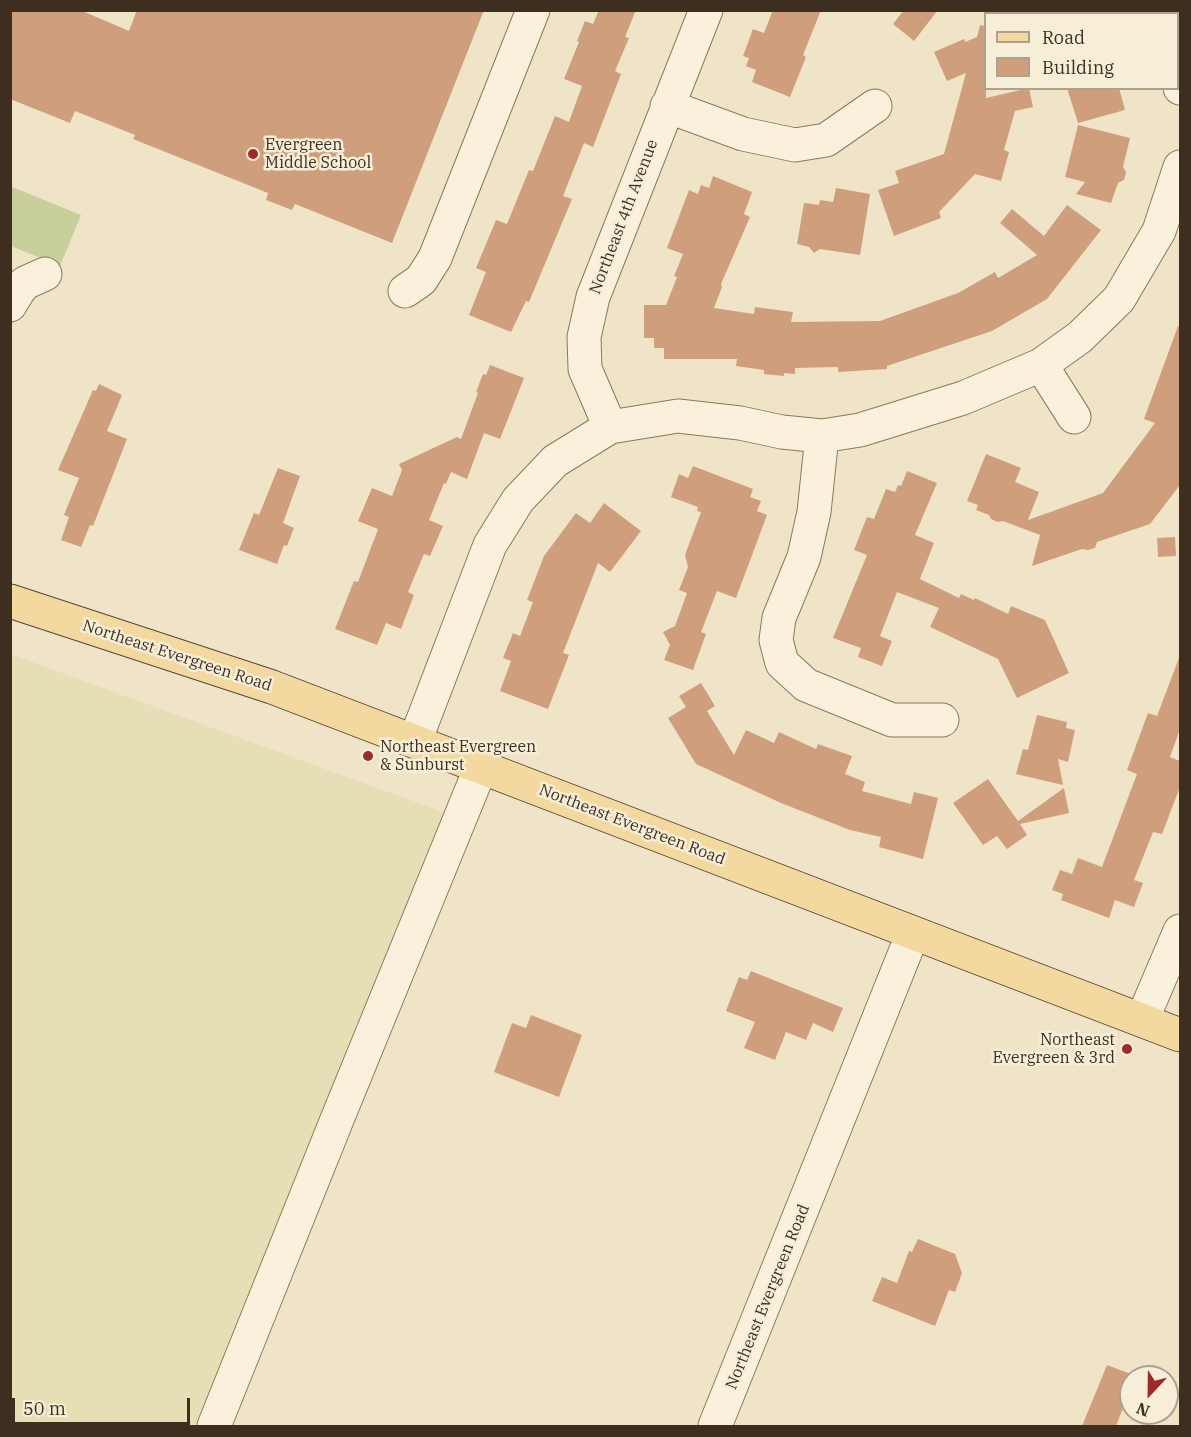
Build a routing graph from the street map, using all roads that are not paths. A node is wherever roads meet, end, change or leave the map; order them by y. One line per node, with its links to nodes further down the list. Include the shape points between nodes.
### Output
1 (533, 10): 8 (street, via 435,258 422,280)
2 (706, 10): 3 (street, Northeast 4th Avenue)
3 (667, 106): 4 (street, via 743,135 795,145 826,140); 12 (street, Northeast 4th Avenue, via 593,297 584,337 585,369)
4 (875, 106)
5 (1180, 167): 6 (street)
6 (1170, 235): 10 (street, via 1119,299 1080,337)
7 (45, 274): 9 (street, via 25,283)
8 (405, 291)
9 (10, 305)
10 (1041, 365): 11 (street); 13 (street, via 953,401 860,430)
11 (1074, 417)
12 (609, 427): 13 (street, via 678,416); 16 (street, via 555,461 519,500 490,545)
13 (822, 436): 15 (street, via 814,512 804,556 779,618 776,640 782,663 806,685 892,720)
14 (10, 601): 16 (main road, Northeast Evergreen Road, via 272,687)
15 (942, 720)
16 (415, 741): 17 (main road, Northeast Evergreen Road)
17 (481, 767): 19 (main road, Northeast Evergreen Road); 22 (street)
18 (1180, 930): 20 (street)
19 (913, 933): 20 (main road, Northeast Evergreen Road); 23 (street, Northeast Evergreen Road)
20 (1142, 1020): 21 (main road, Northeast Evergreen Road)
21 (1180, 1035)
22 (214, 1426)
23 (715, 1426)

